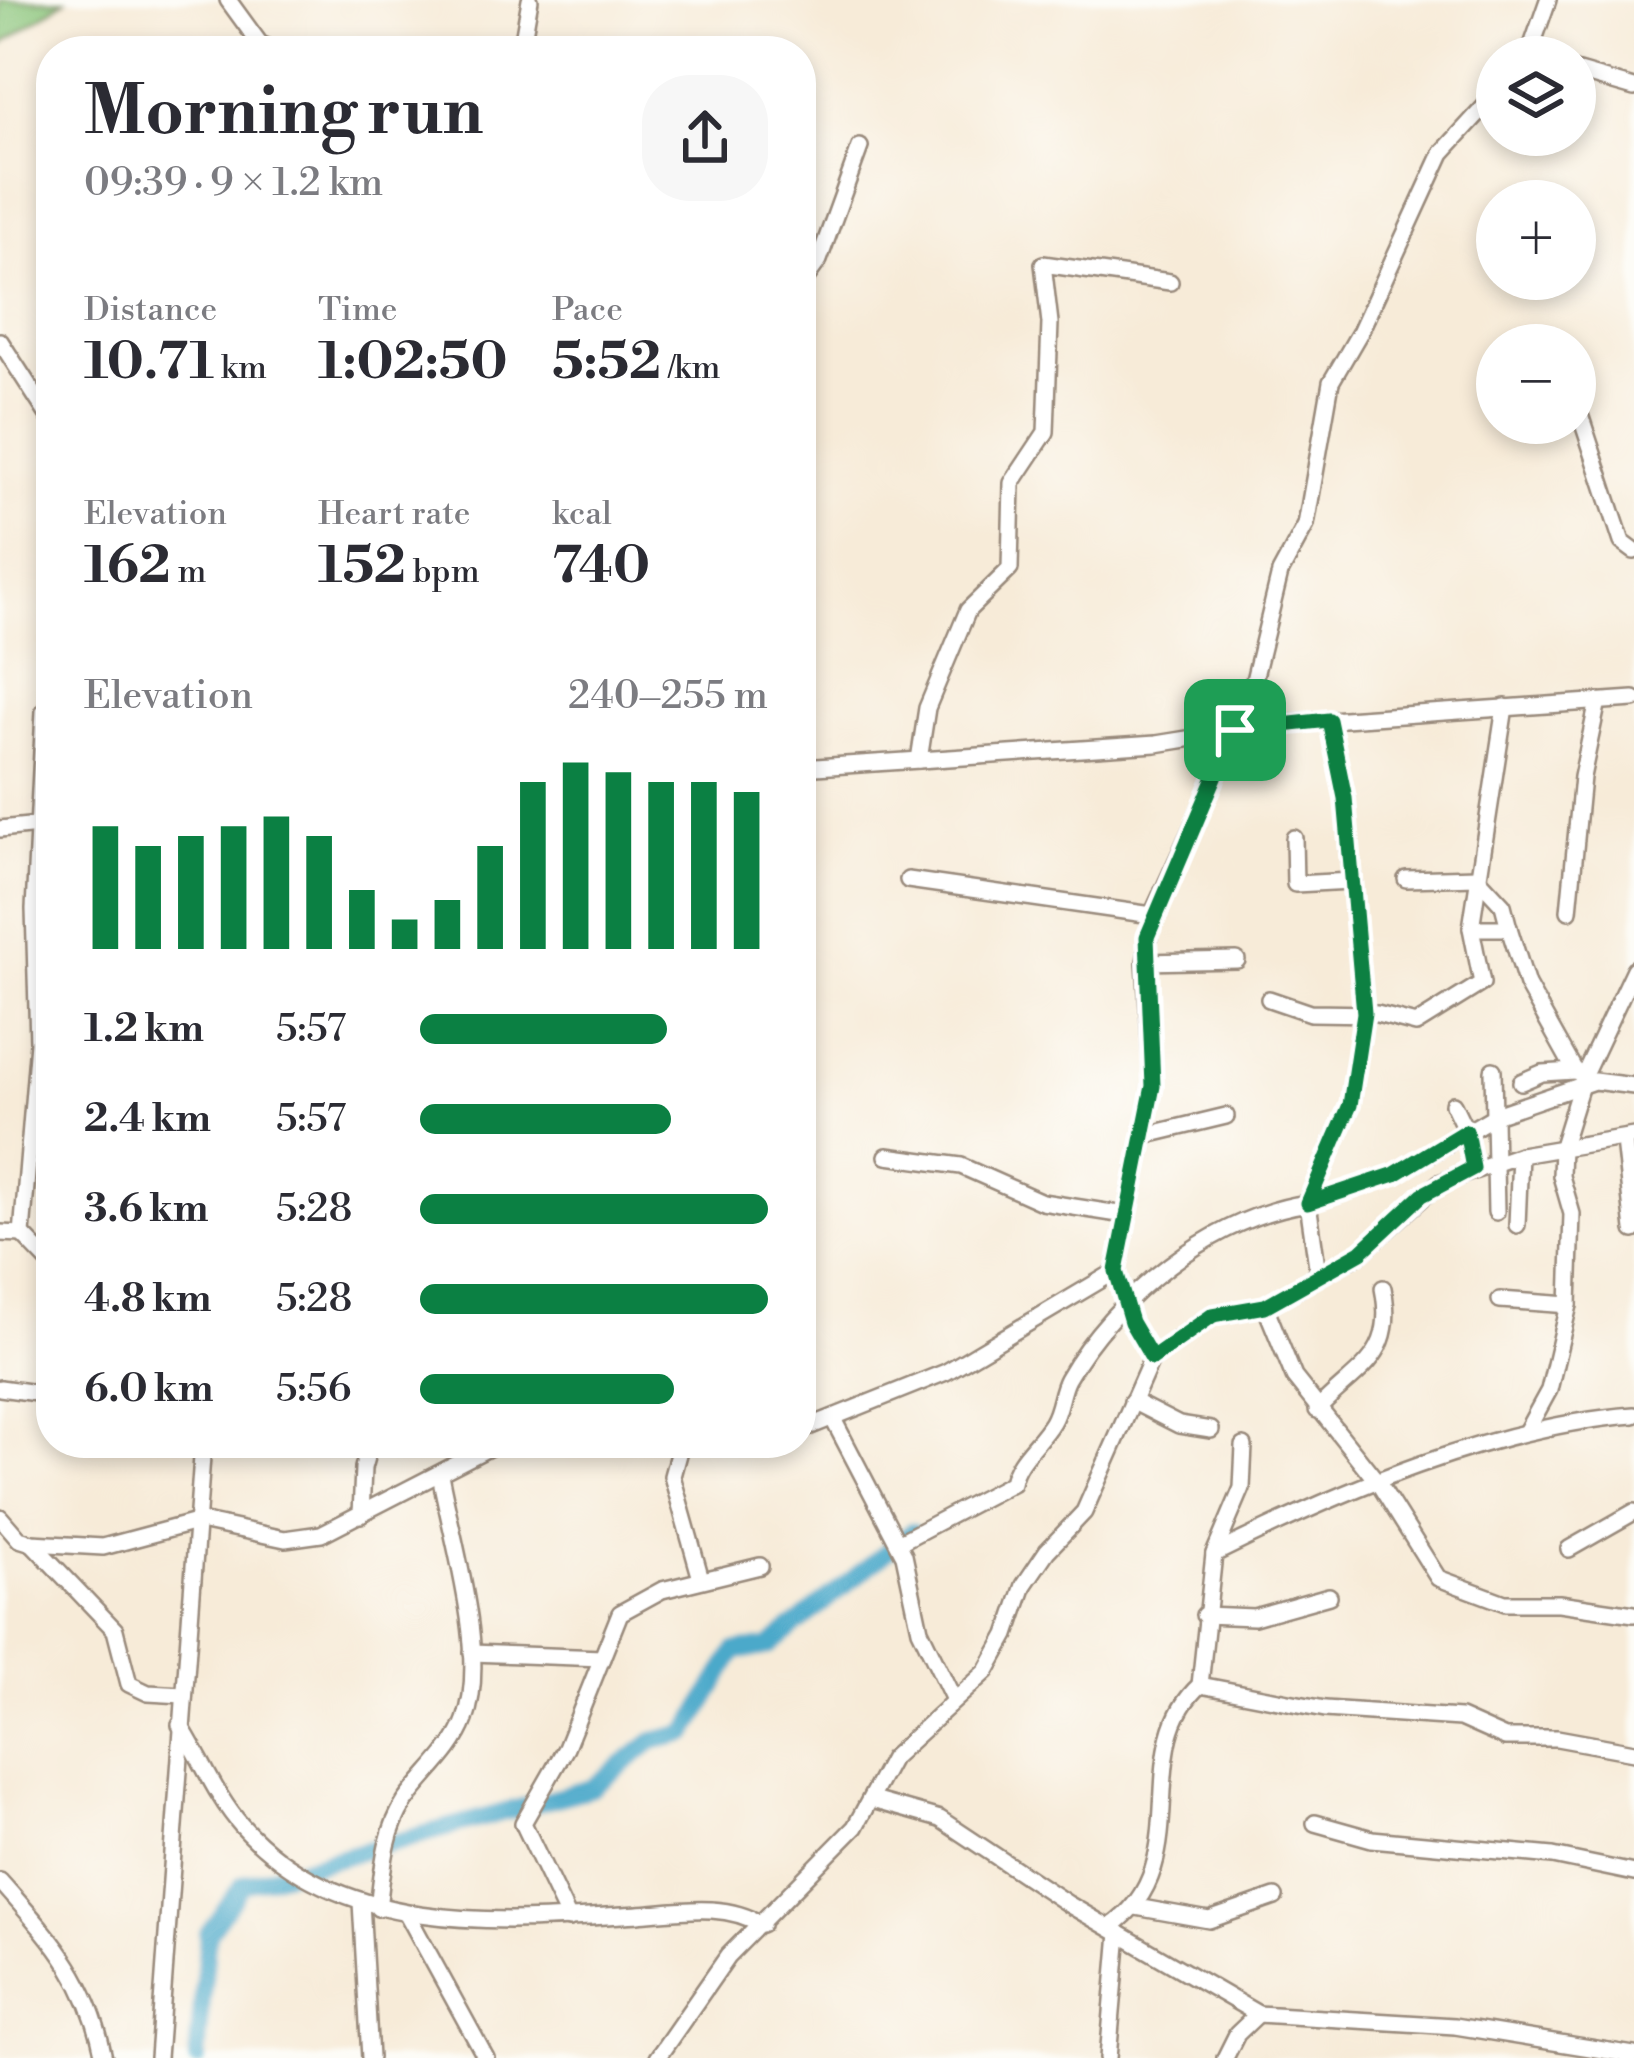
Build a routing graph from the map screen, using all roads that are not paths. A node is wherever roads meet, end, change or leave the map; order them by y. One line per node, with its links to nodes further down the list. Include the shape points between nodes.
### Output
1 (228, 0): 4 (street)
2 (530, 0): 5 (street)
3 (1549, 0): 6 (street)
4 (254, 36)
5 (524, 36)
6 (1537, 36)
7 (1596, 77): 8 (street)
8 (1634, 88)
9 (1476, 116): 21 (street, via 1442,153 1331,382 1306,525 1280,573)
10 (860, 147): 11 (street)
11 (816, 264)
12 (1170, 282): 22 (street, via 1042,264 1050,323 1046,432 1012,483 1010,569 968,610 927,708)
13 (0, 341): 14 (street)
14 (36, 397)
15 (1590, 444): 16 (street, via 1622,542)
16 (1634, 551)
17 (1634, 699): 18 (street)
18 (1598, 701): 19 (street); 32 (street)
19 (1505, 707): 20 (street); 27 (street)
20 (1329, 720): 21 (street); 30 (street)
21 (1235, 730): 22 (street); 33 (street)
22 (919, 760): 23 (street)
23 (816, 768)
24 (36, 825): 25 (street)
25 (0, 829)
26 (1294, 838): 30 (street, via 1294,884)
27 (1477, 877): 28 (street); 34 (street); 35 (street, via 1503,905)
28 (1406, 878)
29 (908, 880): 33 (street)
30 (1352, 881): 41 (street)
31 (36, 895): 40 (street)
32 (1569, 910)
33 (1152, 915): 37 (street)
34 (1472, 928): 35 (street); 41 (street, via 1482,978 1474,990 1416,1024)
35 (1509, 928): 44 (street, via 1526,985)
36 (1237, 960): 37 (street)
37 (1144, 962): 51 (street, via 1154,1065)
38 (1634, 969): 44 (street)
39 (1269, 999): 41 (street, via 1310,1013)
40 (36, 1013)
41 (1364, 1013): 58 (street, via 1350,1105)
42 (1493, 1070): 48 (street)
43 (36, 1076): 64 (street)
44 (1580, 1076): 45 (street, via 1542,1072); 46 (street); 48 (street); 53 (street)
45 (1521, 1082)
46 (1634, 1086)
47 (1453, 1104): 50 (street)
48 (1498, 1114): 50 (street); 56 (street)
49 (1226, 1116): 51 (street)
50 (1466, 1131): 57 (street); 58 (street, via 1395,1174)
51 (1147, 1135): 60 (street)
52 (1629, 1139): 53 (street); 61 (street)
53 (1562, 1146): 54 (street); 71 (street, via 1572,1214)
54 (1520, 1155): 56 (street); 62 (street)
55 (887, 1156): 60 (street, via 961,1166 1042,1202)
56 (1497, 1160): 57 (street); 59 (street)
57 (1473, 1168): 67 (street, via 1422,1195 1361,1252)
58 (1308, 1203): 67 (street); 70 (street, via 1208,1240)
59 (1496, 1212)
60 (1125, 1215): 66 (street)
61 (1633, 1220)
62 (1517, 1225)
63 (0, 1233): 64 (street)
64 (22, 1234): 65 (street)
65 (36, 1248)
66 (1116, 1271): 70 (street); 79 (street, via 946,1372)
67 (1318, 1273): 72 (street)
68 (1383, 1288): 77 (street, via 1387,1334 1366,1368)
69 (1500, 1300): 71 (street)
70 (1125, 1302): 73 (street); 95 (street, via 1065,1381 1050,1425 1013,1471 1012,1484)
71 (1569, 1305): 82 (street, via 1549,1390)
72 (1265, 1306): 73 (street, via 1213,1315); 77 (street)
73 (1152, 1358): 76 (street)
74 (0, 1388): 75 (street)
75 (36, 1393)
76 (1132, 1401): 81 (street, via 1179,1425); 107 (street, via 1084,1512 1024,1586 994,1661)
77 (1316, 1409): 89 (street)
78 (1634, 1415): 82 (street)
79 (833, 1419): 80 (street); 95 (street)
80 (816, 1425)
81 (1211, 1430)
82 (1527, 1430): 89 (street)
83 (1244, 1447): 97 (street, via 1242,1487)
84 (202, 1458): 93 (street)
85 (365, 1458): 91 (street)
86 (470, 1458): 88 (street)
87 (677, 1458): 99 (street, via 672,1476)
88 (440, 1474): 91 (street); 103 (street)
89 (1379, 1484): 97 (street); 101 (street, via 1438,1578 1505,1604)
90 (1634, 1512): 96 (street)
91 (361, 1515): 93 (street, via 321,1534 285,1539)
92 (0, 1517): 94 (street)
93 (200, 1521): 94 (street, via 121,1546); 106 (street)
94 (32, 1543): 106 (street, via 115,1630 129,1684)
95 (898, 1544): 107 (street, via 916,1618)
96 (1569, 1549)
97 (1214, 1554): 102 (street)
98 (760, 1566): 99 (street)
99 (701, 1579): 104 (street, via 620,1613)
100 (1329, 1596): 102 (street, via 1254,1617)
101 (1634, 1614)
102 (1204, 1615): 105 (street)
103 (472, 1653): 104 (street); 115 (street, via 468,1714 404,1804)
104 (602, 1658): 118 (street, via 566,1748 523,1823)
105 (1200, 1685): 109 (street, via 1325,1709 1460,1718 1505,1738); 116 (street, via 1177,1716 1160,1852)
106 (183, 1695): 108 (street)
107 (954, 1700): 110 (street, via 892,1758)
108 (180, 1725): 115 (street, via 242,1826 320,1886); 124 (street)
109 (1634, 1752)
110 (872, 1800): 119 (street, via 828,1860); 120 (street, via 940,1819)
111 (1315, 1823): 112 (street, via 1372,1839 1553,1856)
112 (1634, 1873)
113 (0, 1881): 123 (street, via 75,1970)
114 (1275, 1898): 116 (street, via 1209,1920)
115 (370, 1905): 117 (street); 125 (street)
116 (1136, 1907): 120 (street)
117 (407, 1914): 118 (street); 126 (street)
118 (568, 1919): 119 (street, via 710,1911)
119 (762, 1925): 127 (street, via 728,1956)
120 (1115, 1930): 121 (street); 128 (street)
121 (1258, 2014): 122 (street, via 1436,2024); 129 (street)
122 (1634, 2055)
123 (104, 2058)
124 (158, 2058)
125 (370, 2058)
126 (485, 2058)
127 (657, 2058)
128 (1108, 2058)
129 (1225, 2058)

